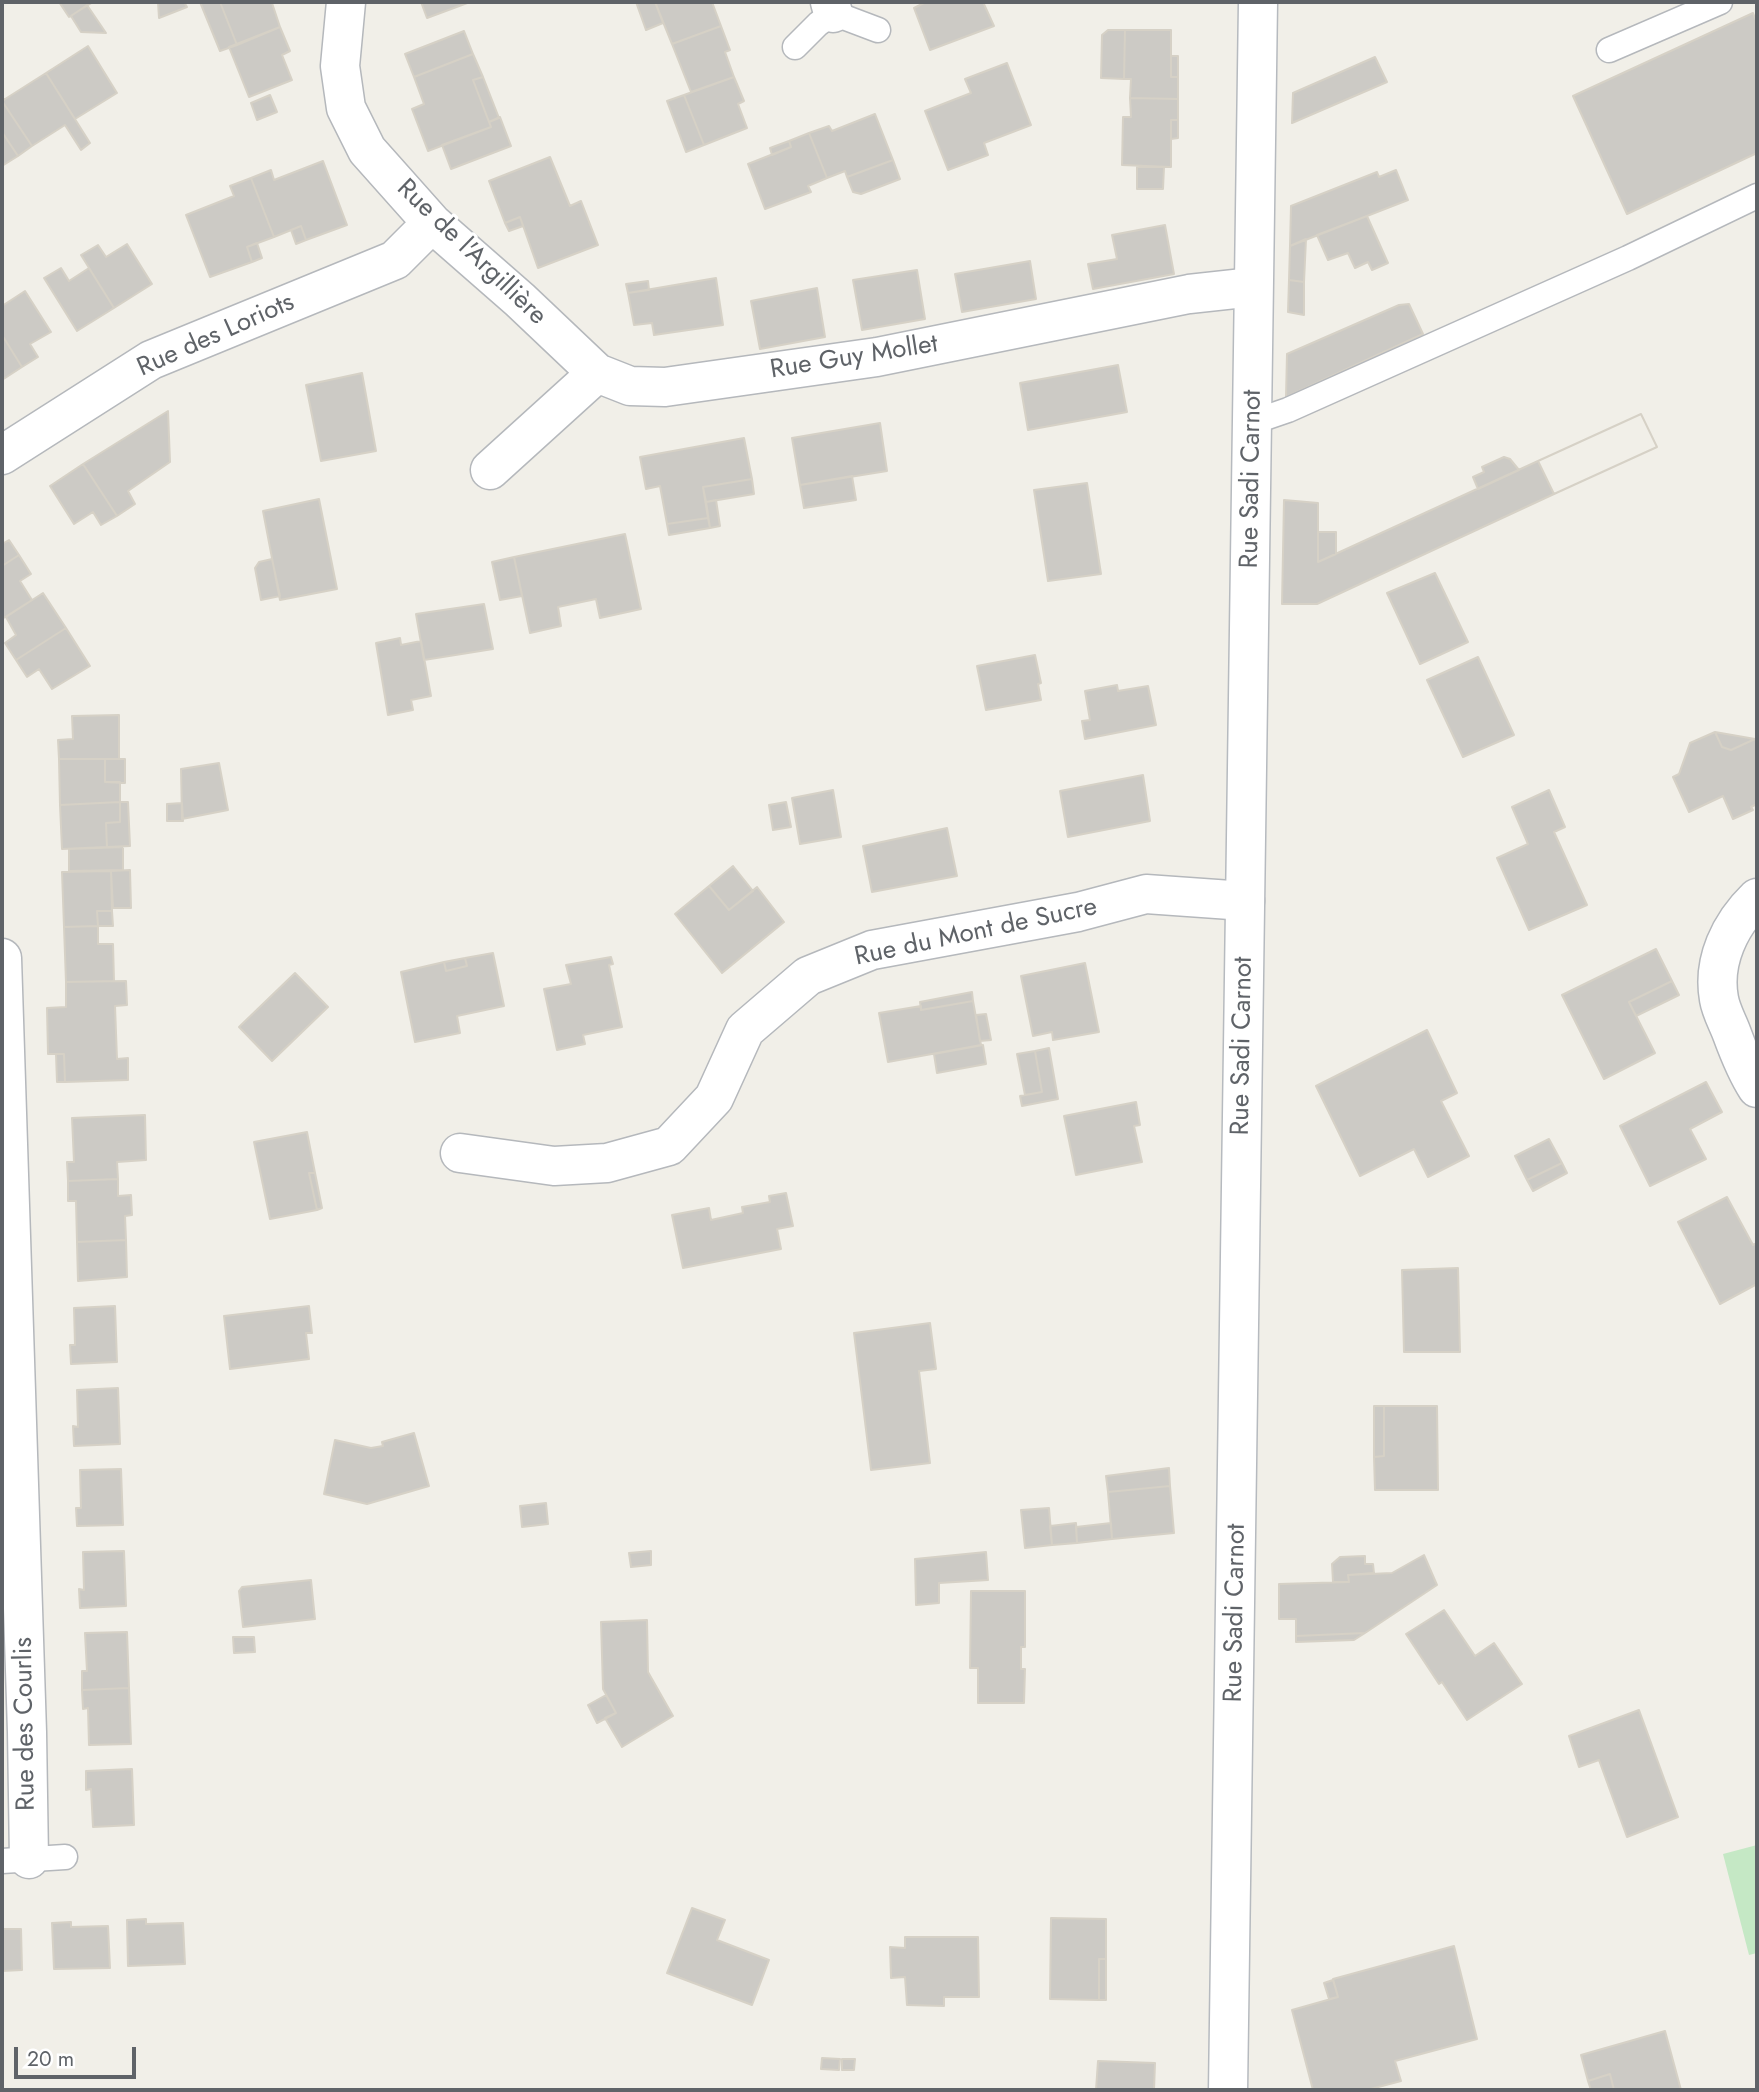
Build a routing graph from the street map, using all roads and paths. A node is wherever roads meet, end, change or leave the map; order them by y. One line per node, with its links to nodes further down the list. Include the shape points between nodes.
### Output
1 (346, 2): 9 (street, Rue de l'Argillière, via 340,66 346,108 367,150)
2 (1258, 2): 10 (street, Rue Sadi Carnot)
3 (1720, 2): 7 (lane)
4 (831, 8): 5 (lane); 6 (lane)
5 (878, 30)
6 (795, 47)
7 (1609, 50)
8 (1757, 196): 12 (lane, via 1628,258)
9 (432, 223): 11 (street, Rue de l'Argillière); 13 (street, Rue des Loriots, via 394,260 151,360)
10 (1254, 287): 11 (street, Rue Guy Mollet, via 1189,294 877,357 665,387 630,386); 12 (street, Rue Sadi Carnot)
11 (597, 373): 14 (street)
12 (1253, 422): 16 (street, Rue Sadi Carnot)
13 (2, 455)
14 (489, 470)
15 (1757, 898): 18 (street, via 1740,914 1717,968 1719,1000)
16 (1245, 901): 20 (street, Rue du Mont de Sucre, via 1146,894 1078,912 872,950 808,976 745,1030 714,1098 669,1146 607,1163 554,1167); 22 (street, Rue Sadi Carnot)
17 (2, 977): 19 (street, Rue des Courlis)
18 (1757, 1088)
19 (4, 1114): 21 (street, Rue des Courlis)
20 (460, 1153)
21 (32, 1859)
22 (1228, 2090)

